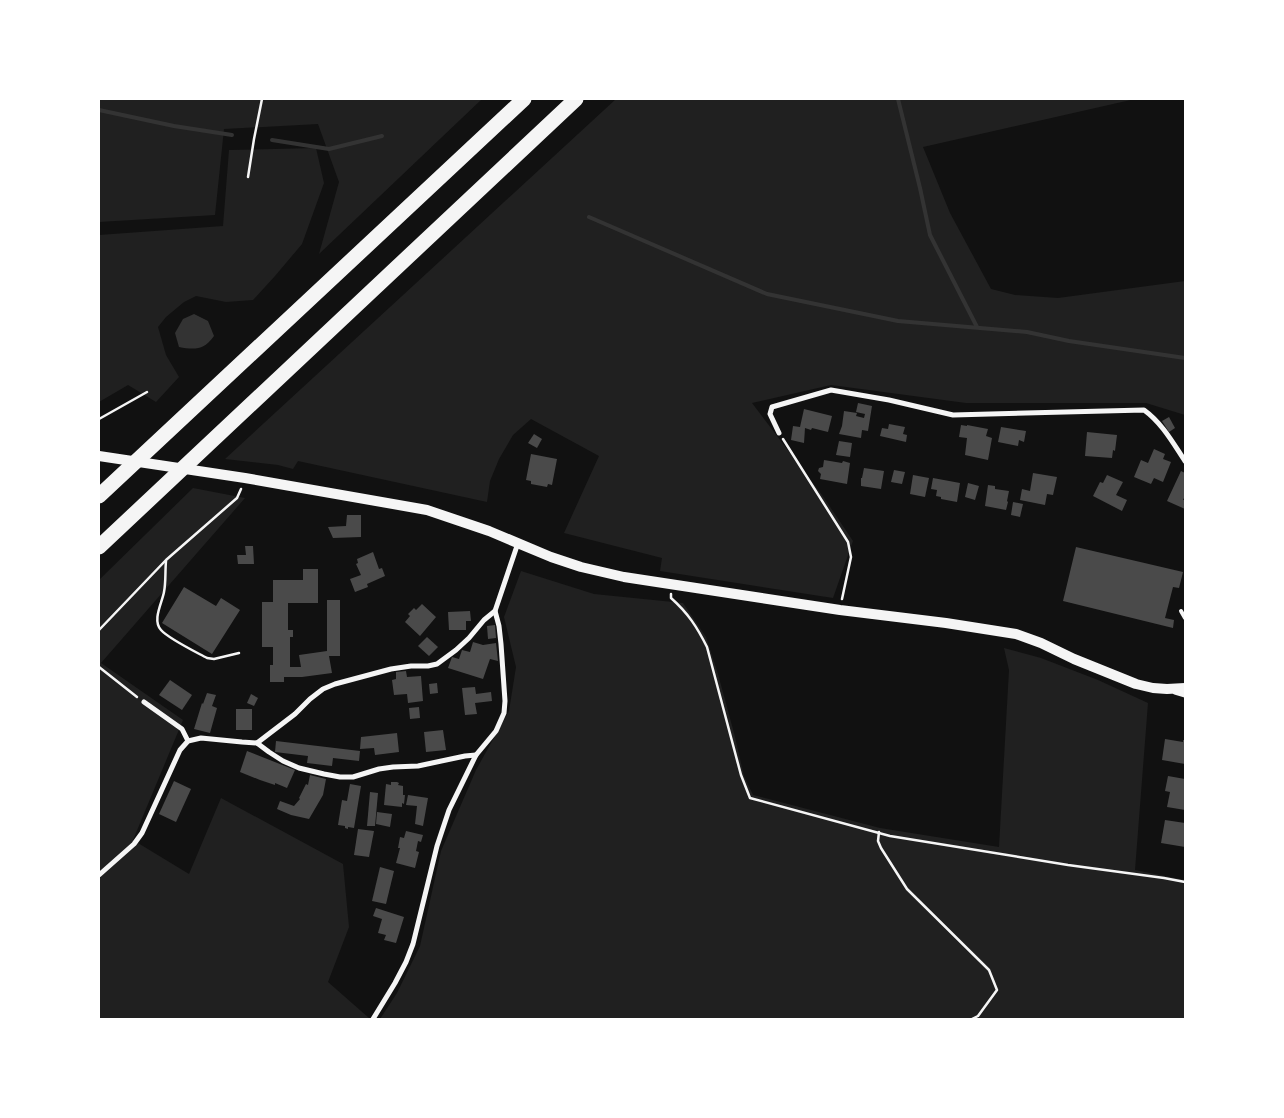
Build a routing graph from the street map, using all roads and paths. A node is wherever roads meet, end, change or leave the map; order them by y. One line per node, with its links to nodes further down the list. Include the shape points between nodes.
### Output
1 (262, 99): 4 (path)
2 (524, 99): 11 (highway)
3 (576, 99): 13 (highway)
4 (248, 177)
5 (147, 392): 6 (path)
6 (99, 419)
7 (779, 433): 9 (street, via 770,414 772,407 831,390 953,415 1144,410 1153,416); 16 (path, via 848,542 851,557)
8 (100, 456): 10 (main road)
9 (1185, 461)
10 (245, 478): 12 (main road, via 427,510); 14 (path, via 236,498)
11 (99, 496)
12 (518, 543): 15 (main road, via 581,567); 17 (street)
13 (99, 547)
14 (166, 560): 20 (path); 21 (path, via 164,593 158,610 160,629 207,658)
15 (669, 584): 16 (main road); 30 (path, via 671,598 684,610 707,647 750,798)
16 (840, 610): 24 (main road, via 1016,634 1136,684)
17 (495, 611): 28 (street, via 437,664 391,669 323,689); 29 (street, via 501,644 504,713 496,731)
18 (1181, 611): 19 (lane)
19 (1185, 618)
20 (99, 630)
21 (239, 653)
22 (99, 667): 26 (path)
23 (1185, 688): 24 (main road)
24 (1167, 689): 25 (street)
25 (1185, 695)
26 (144, 702): 27 (street, via 182,729)
27 (188, 741): 28 (street, via 201,738); 31 (street, via 180,750 142,833)
28 (257, 742): 29 (street, via 268,752 299,768 340,777)
29 (476, 756): 33 (street, via 442,829 406,962)
30 (879, 832): 32 (path); 34 (path, via 880,848 906,889 989,970 997,990 978,1016)
31 (99, 875)
32 (1185, 882)
33 (373, 1019)
34 (972, 1019)

